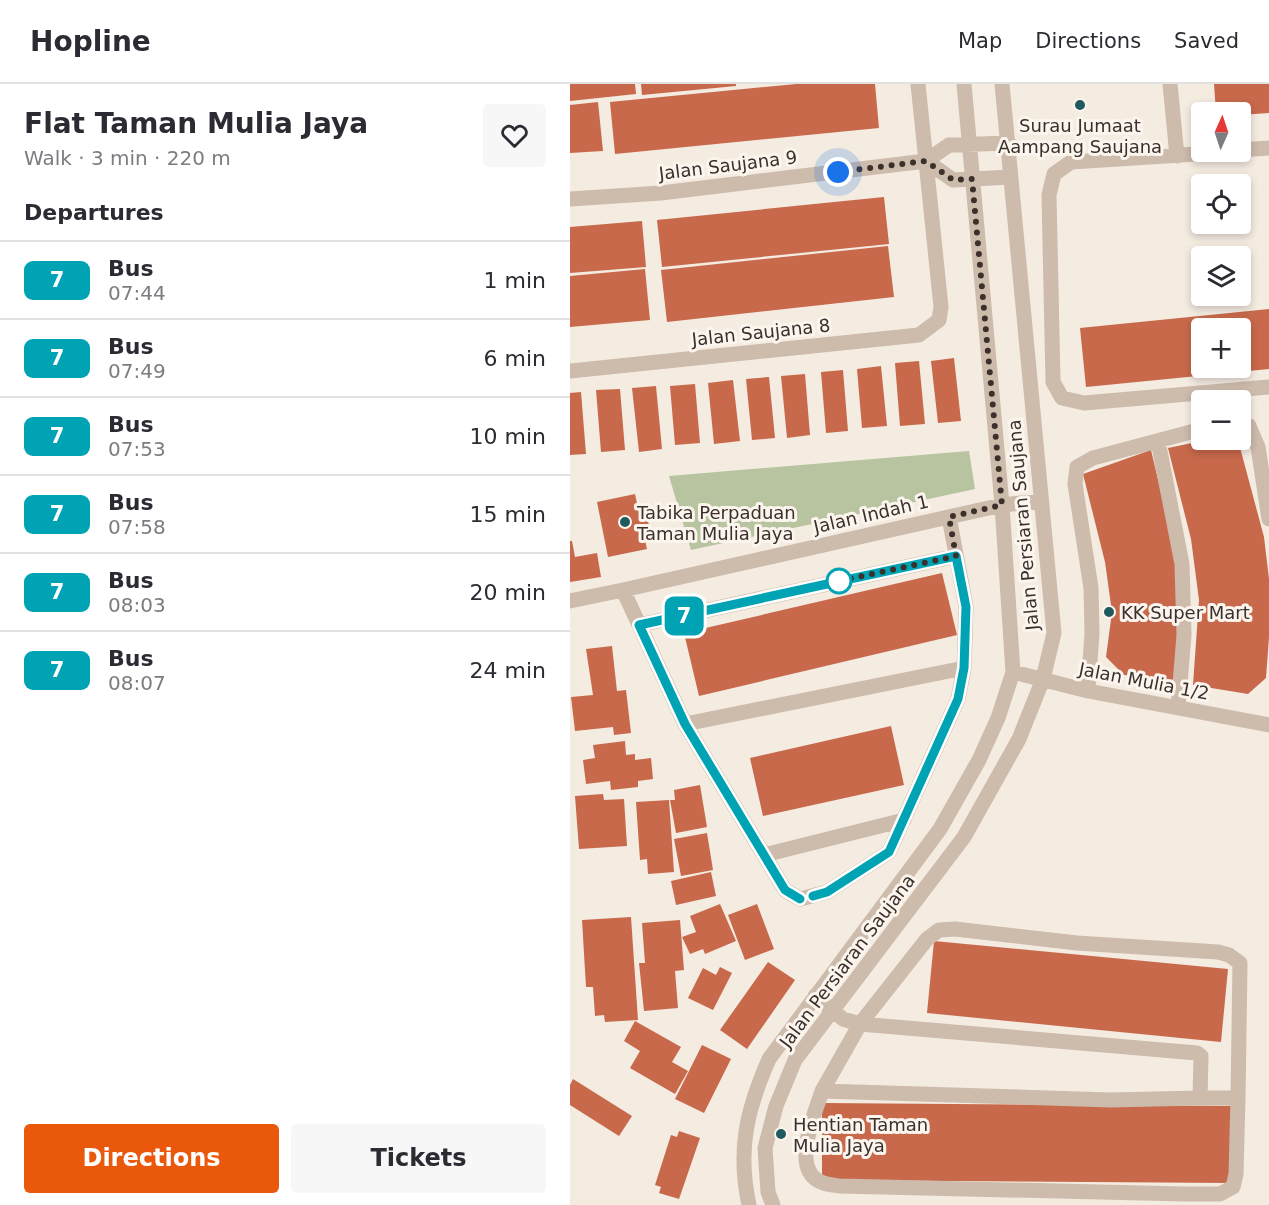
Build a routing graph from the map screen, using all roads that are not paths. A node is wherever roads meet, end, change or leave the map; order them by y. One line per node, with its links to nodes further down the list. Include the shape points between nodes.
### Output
1 (918, 84): 11 (street)
2 (964, 84): 6 (street, Jalan Persiaran Saujana)
3 (1002, 84): 5 (street, Jalan Persiaran Saujana)
4 (1170, 84): 10 (street)
5 (1008, 143): 6 (street); 12 (street, Jalan Persiaran Saujana)
6 (970, 144): 11 (street, via 949,145); 13 (street, Jalan Persiaran Saujana)
7 (1269, 148): 8 (street)
8 (1251, 149)
9 (1191, 155): 10 (street)
10 (1177, 156): 16 (street, via 1071,162 1054,174 1049,195 1053,382 1062,398 1084,403)
11 (926, 161): 13 (street, via 953,180); 14 (street, Jalan Saujana 9, via 661,193); 15 (street, Jalan Saujana 8, via 941,307 939,320 919,335)
12 (1011, 177): 13 (street); 20 (street, Jalan Persiaran Saujana)
13 (972, 179): 21 (street, Jalan Persiaran Saujana)
14 (570, 199)
15 (570, 371)
16 (1269, 387)
17 (1191, 432): 19 (street)
18 (1251, 435): 23 (street, via 1258,447)
19 (1158, 441): 31 (street, via 1093,458 1077,467 1075,484 1091,588); 32 (street, via 1182,564 1184,635)
20 (1041, 501): 21 (street, Jalan Indah 1); 30 (street, Jalan Persiaran Saujana, via 1054,633)
21 (1002, 505): 22 (street, Jalan Indah 1); 29 (street, Jalan Persiaran Saujana)
22 (949, 517): 24 (street); 25 (street, Jalan Indah 1)
23 (1269, 519)
24 (956, 556): 27 (street); 28 (street, via 966,607)
25 (623, 590): 26 (street, Jalan Indah 1); 27 (street)
26 (570, 600)
27 (639, 625): 33 (street)
28 (964, 668): 33 (street); 35 (street, via 958,699)
29 (1013, 672): 30 (street, Jalan Mulia 1/2); 37 (street, Jalan Persiaran Saujana, via 979,760 940,829)
30 (1043, 679): 31 (street, Jalan Mulia 1/2); 38 (street, Jalan Persiaran Saujana, via 1019,739 964,837)
31 (1088, 691): 32 (street, Jalan Mulia 1/2)
32 (1178, 708): 34 (street, Jalan Mulia 1/2)
33 (685, 724): 36 (street)
34 (1269, 725)
35 (904, 820): 36 (street); 36 (street, via 889,852 827,892 800,899 785,890)
36 (764, 855)
37 (811, 1002): 38 (street); 43 (street, Jalan Persiaran Saujana, via 769,1059 754,1094 743,1159)
38 (832, 1011): 39 (street); 44 (street, Jalan Persiaran Saujana, via 795,1060 776,1106 765,1148 768,1191)
39 (860, 1024): 40 (street); 41 (street, via 1197,1053 1201,1056); 42 (street, via 927,939 939,930 1218,952 1239,963)
40 (822, 1091): 41 (street, via 1111,1100); 42 (street, via 805,1150 811,1174 820,1182 840,1186 1172,1194 1220,1194 1233,1187)
41 (1200, 1098): 42 (street)
42 (1238, 1098)
43 (749, 1205)
44 (773, 1205)

